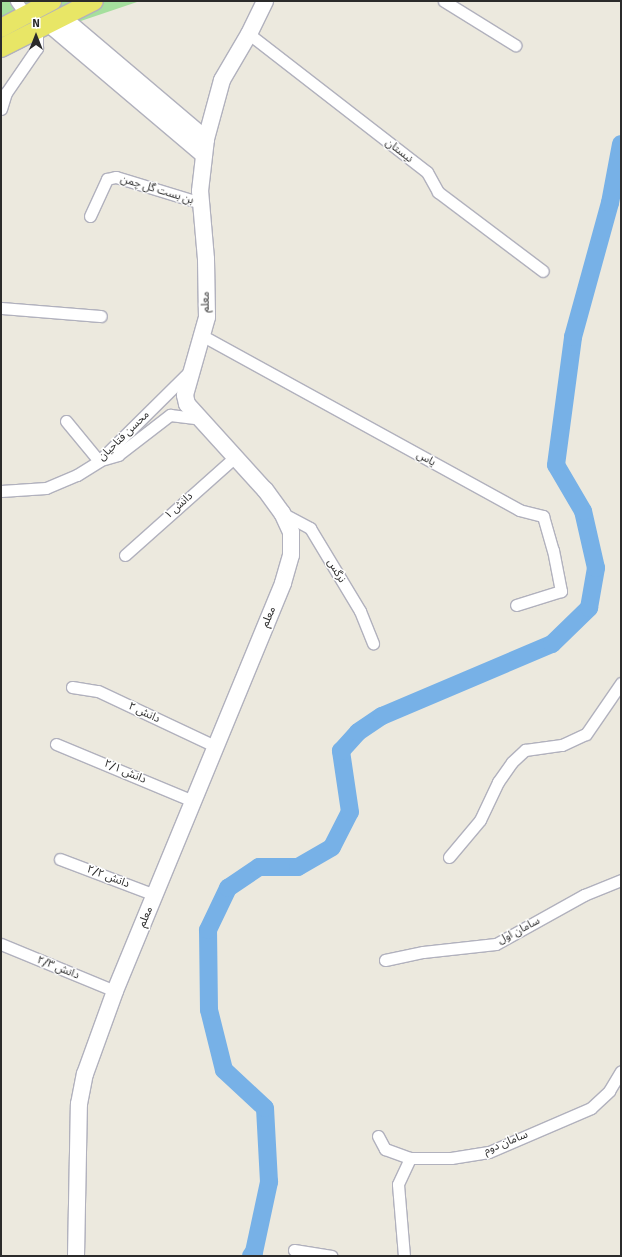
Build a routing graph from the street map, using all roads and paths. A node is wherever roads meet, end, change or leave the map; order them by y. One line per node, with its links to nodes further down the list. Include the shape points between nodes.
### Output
1 (52, 1): 5 (main road)
2 (94, 1): 6 (main road)
3 (265, 1): 8 (main road, معلم)
4 (444, 1): 9 (street)
5 (21, 8): 7 (main road)
6 (49, 24): 10 (main road); 11 (street, via 37,48 6,94); 12 (main road)
7 (1, 28)
8 (249, 34): 12 (main road, معلم, via 222,80); 15 (street, نیستان, via 426,172 438,192)
9 (515, 45)
10 (1, 48)
11 (1, 109)
12 (205, 147): 13 (main road, معلم)
13 (201, 203): 14 (street, بن بست گل چمن, via 116,177 107,179); 18 (main road, معلم, via 206,266 206,318)
14 (90, 216)
15 (543, 271)
16 (1, 308): 17 (street)
17 (101, 316)
18 (202, 336): 19 (main road, معلم); 27 (street, یاس, via 518,510 543,516 561,592)
19 (189, 372): 20 (main road, معلم, via 185,395 187,404); 23 (street, محسن فتاحیان)
20 (201, 419): 22 (main road, معلم); 23 (street, via 170,415 118,454)
21 (66, 421): 23 (street)
22 (234, 458): 25 (main road, معلم, via 265,490); 26 (street, دانش ۱)
23 (98, 461): 24 (street, محسن فتاحیان, via 77,475 46,488)
24 (1, 491)
25 (282, 513): 28 (street, نرگس, via 310,528 360,611); 32 (main road, معلم, via 291,532 291,555 283,583)
26 (124, 555)
27 (516, 605)
28 (373, 643)
29 (621, 683): 34 (street, via 586,734 562,745 524,750 512,762 498,782 480,820)
30 (72, 687): 32 (street, دانش ۲, via 98,691)
31 (56, 744): 33 (street, دانش ۲/۱)
32 (215, 746): 33 (main road, معلم)
33 (193, 801): 37 (main road, معلم)
34 (449, 857)
35 (60, 859): 37 (street, دانش ۲/۲)
36 (621, 880): 39 (street, سامان اول, via 584,895 496,944 423,952)
37 (155, 895): 40 (main road, معلم)
38 (1, 944): 40 (street, دانش ۲/۳)
39 (385, 960)
40 (115, 991): 45 (main road, معلم, via 85,1074 79,1104)
41 (621, 1071): 43 (street, سامان دوم, via 609,1091 590,1108 489,1152 451,1158)
42 (378, 1136): 43 (street, سامان دوم, via 385,1149)
43 (410, 1158): 47 (street, via 398,1184)
44 (294, 1250): 46 (street)
45 (76, 1256)
46 (332, 1256)
47 (404, 1256)

